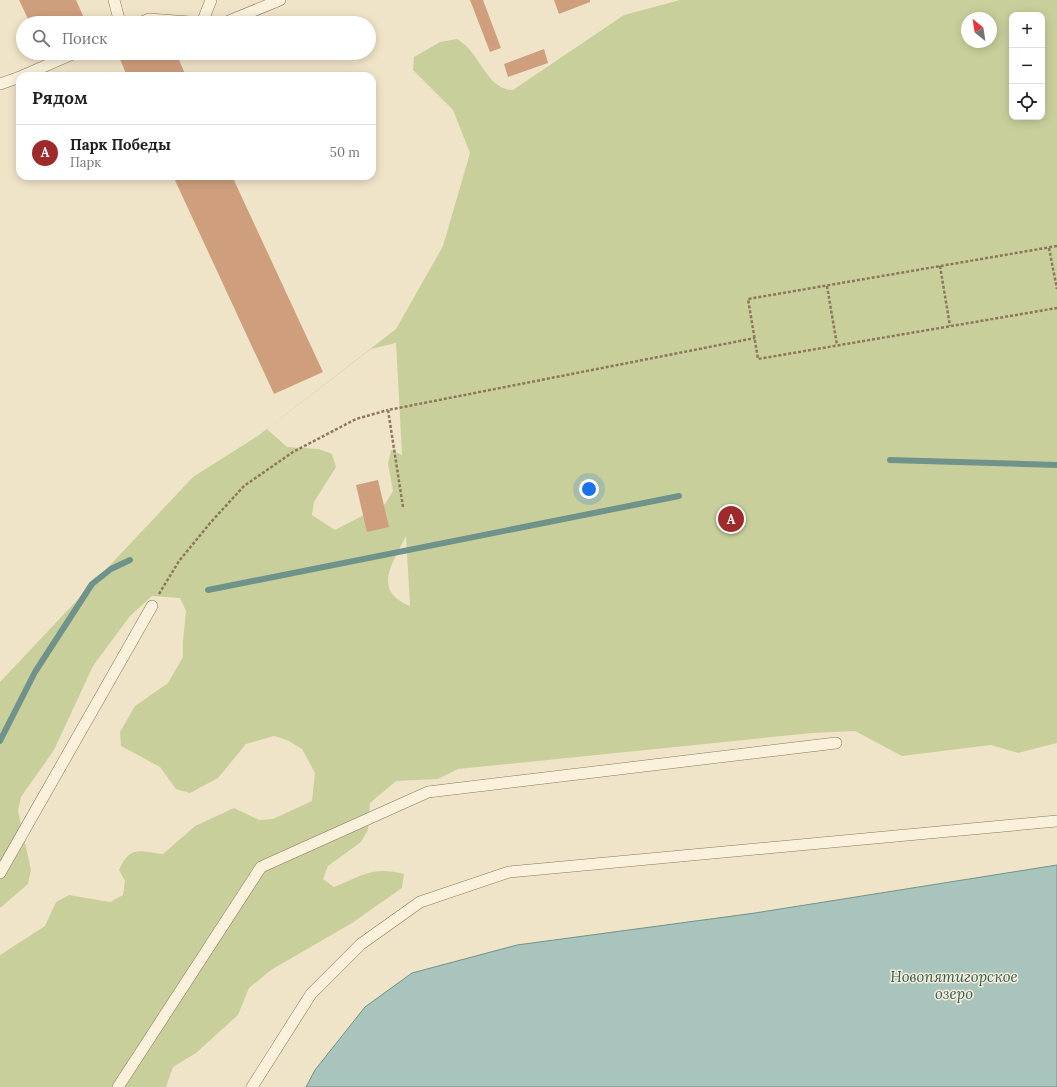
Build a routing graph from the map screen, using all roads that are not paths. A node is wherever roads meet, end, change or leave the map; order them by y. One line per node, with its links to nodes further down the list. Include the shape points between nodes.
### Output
1 (114, 0): 4 (lane)
2 (211, 0): 5 (lane)
3 (280, 0): 6 (lane)
4 (118, 16)
5 (205, 16)
6 (241, 16)
7 (59, 60): 8 (lane)
8 (30, 72)
9 (16, 78): 10 (lane)
10 (0, 84)
11 (152, 606): 14 (lane)
12 (836, 744): 15 (lane, via 428,792 261,867)
13 (1057, 821): 16 (lane, via 509,872 420,902 360,944 311,994)
14 (0, 873)
15 (118, 1087)
16 (252, 1087)

